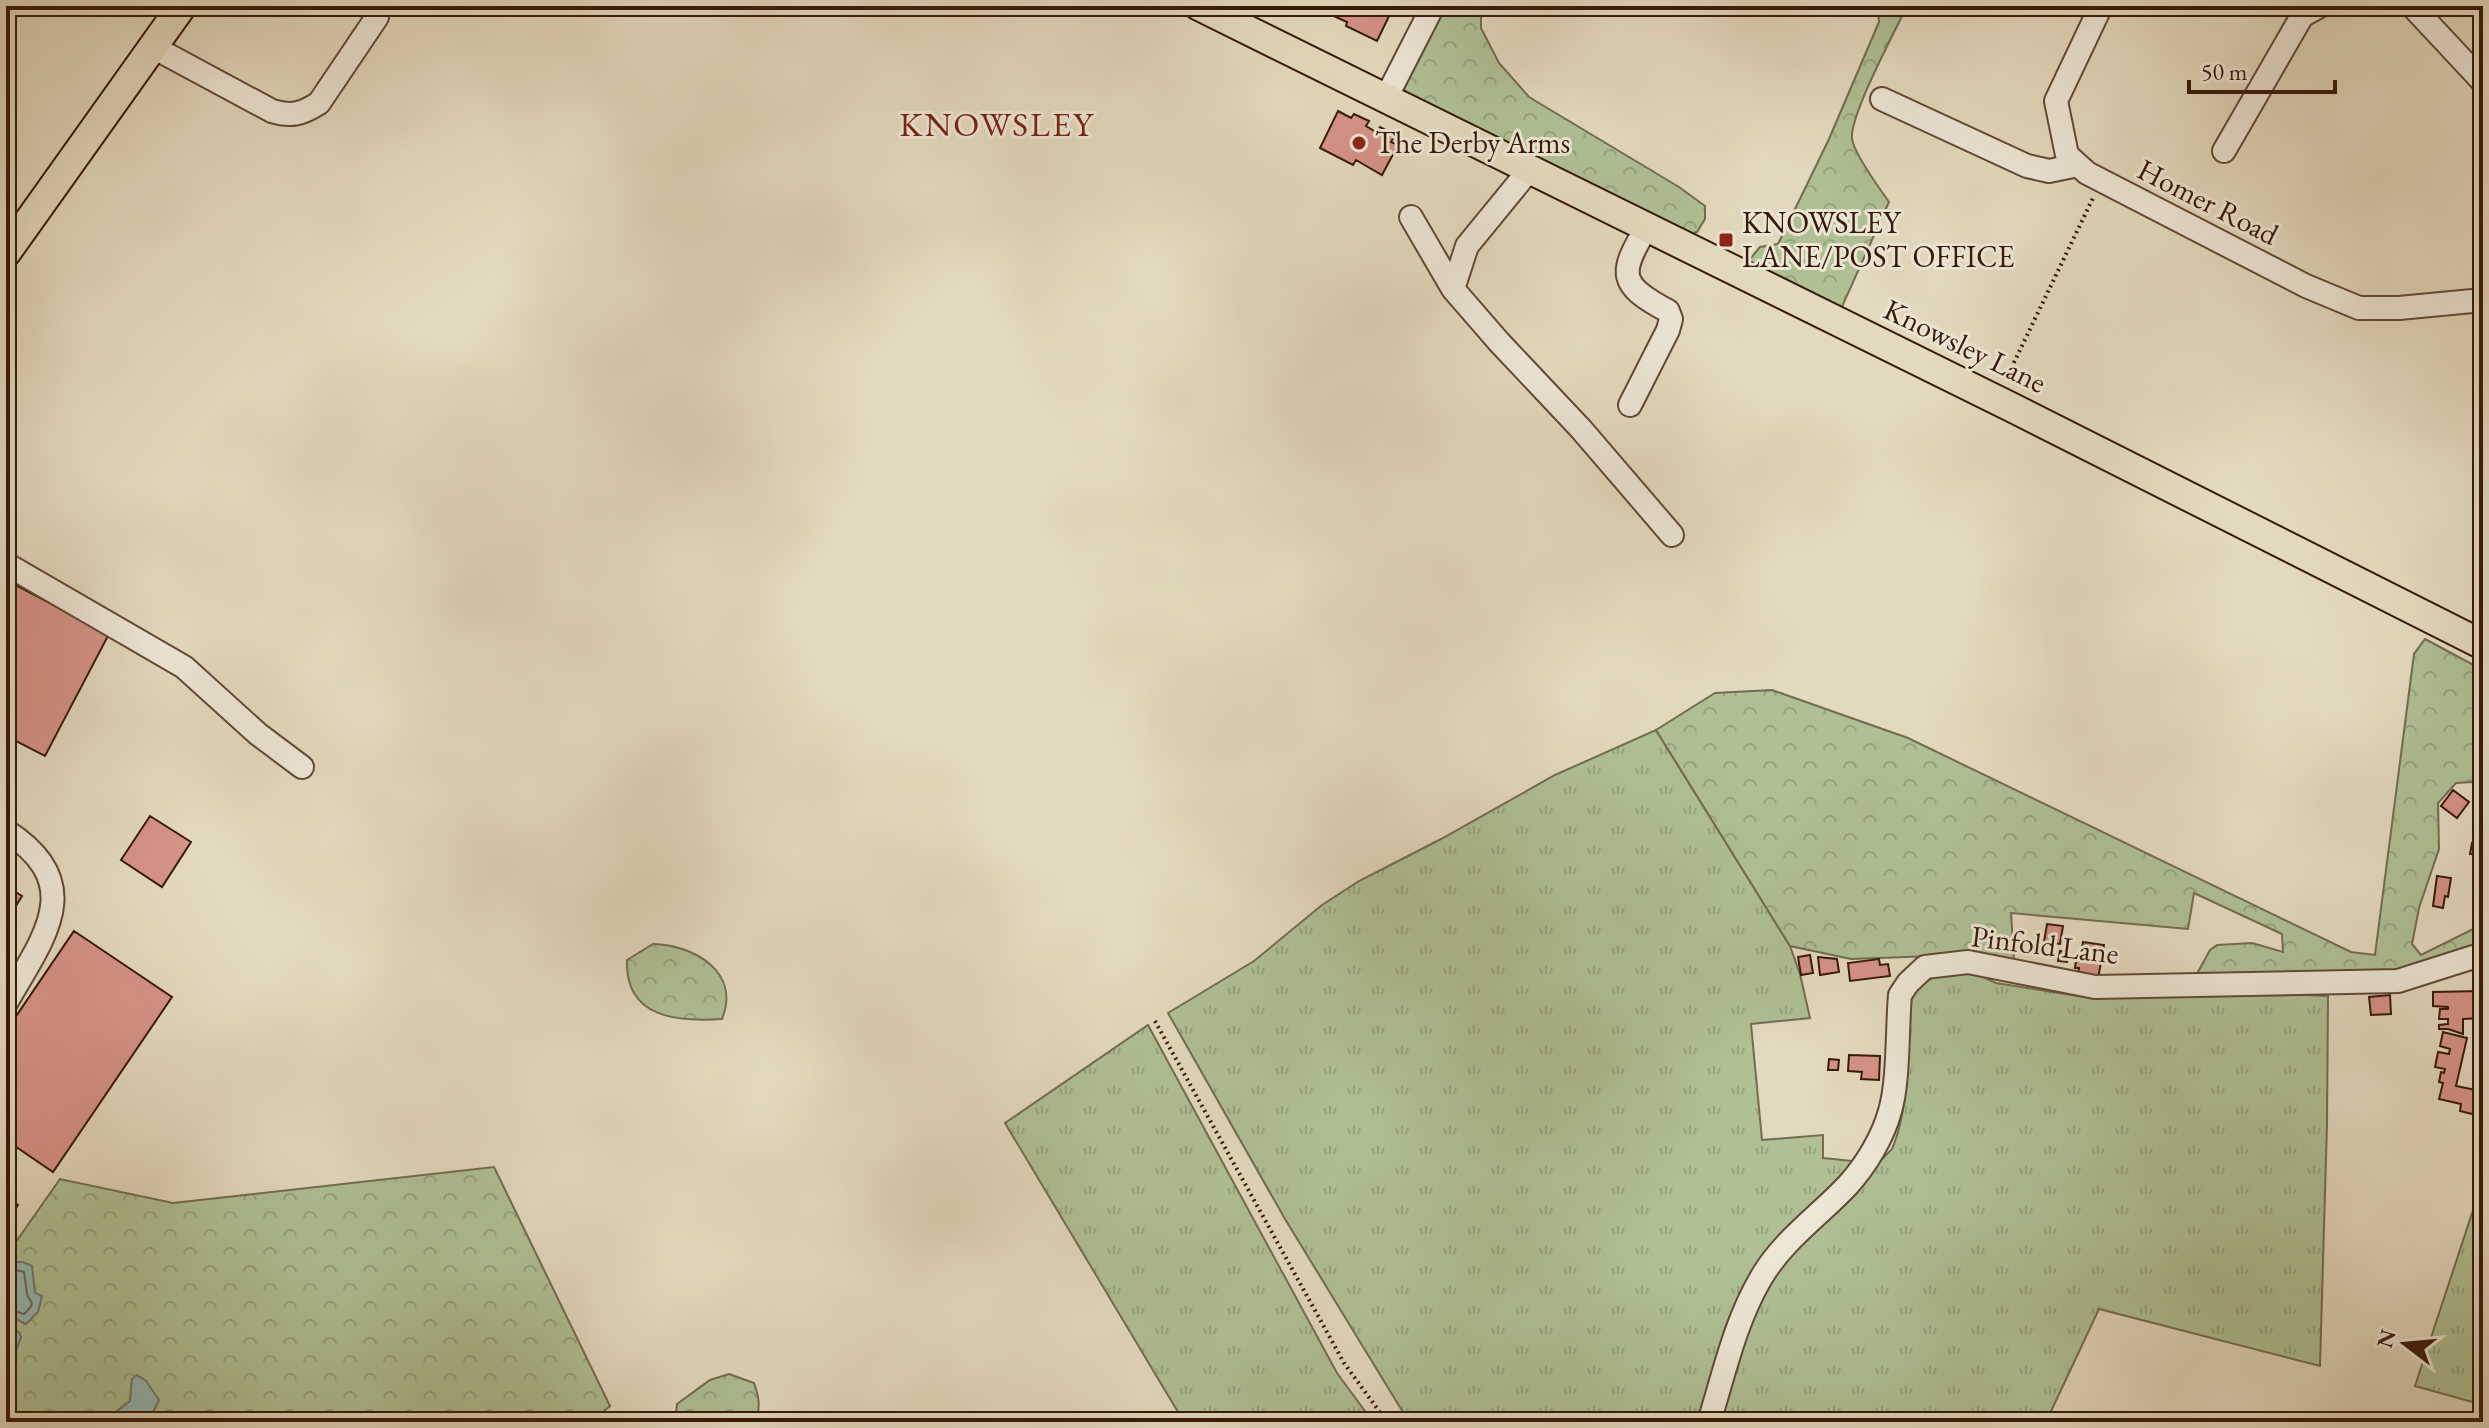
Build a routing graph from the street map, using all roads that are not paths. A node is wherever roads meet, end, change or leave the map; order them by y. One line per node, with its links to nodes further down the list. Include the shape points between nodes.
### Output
1 (182, 6): 8 (main road)
2 (1433, 6): 10 (street)
3 (2101, 6): 13 (street, via 2056,101 2067,155)
4 (2320, 6): 12 (street, via 2302,16)
5 (2412, 6): 9 (street)
6 (1207, 8): 10 (main road, Knowsley Lane)
7 (377, 17): 8 (street, via 319,103 288,116)
8 (153, 47): 17 (main road)
9 (2482, 78)
10 (1386, 98): 14 (main road, Knowsley Lane)
11 (1882, 99): 13 (street, via 2027,166 2049,171)
12 (2224, 151)
13 (2078, 165): 19 (street, Homer Road, via 2306,286 2359,308)
14 (1530, 169): 16 (main road, Knowsley Lane); 18 (street, via 1467,246)
15 (1411, 217): 18 (street)
16 (1647, 227): 20 (street, via 1633,251 1627,277 1638,294 1668,311 1671,319); 23 (main road, Knowsley Lane)
17 (6, 253)
18 (1453, 289): 21 (street)
19 (2483, 300)
20 (1630, 405)
21 (1672, 535)
22 (6, 564): 24 (street, via 184,667)
23 (2483, 645)
24 (302, 767)
25 (6, 831): 27 (street, via 43,862 54,901 41,942)
26 (2483, 954): 28 (street, Pinfold Lane, via 2386,982 2095,987 1968,962 1925,967 1900,995 1891,1109 1883,1129 1849,1184 1779,1252 1761,1277)
27 (6, 1003)
28 (1709, 1422)

